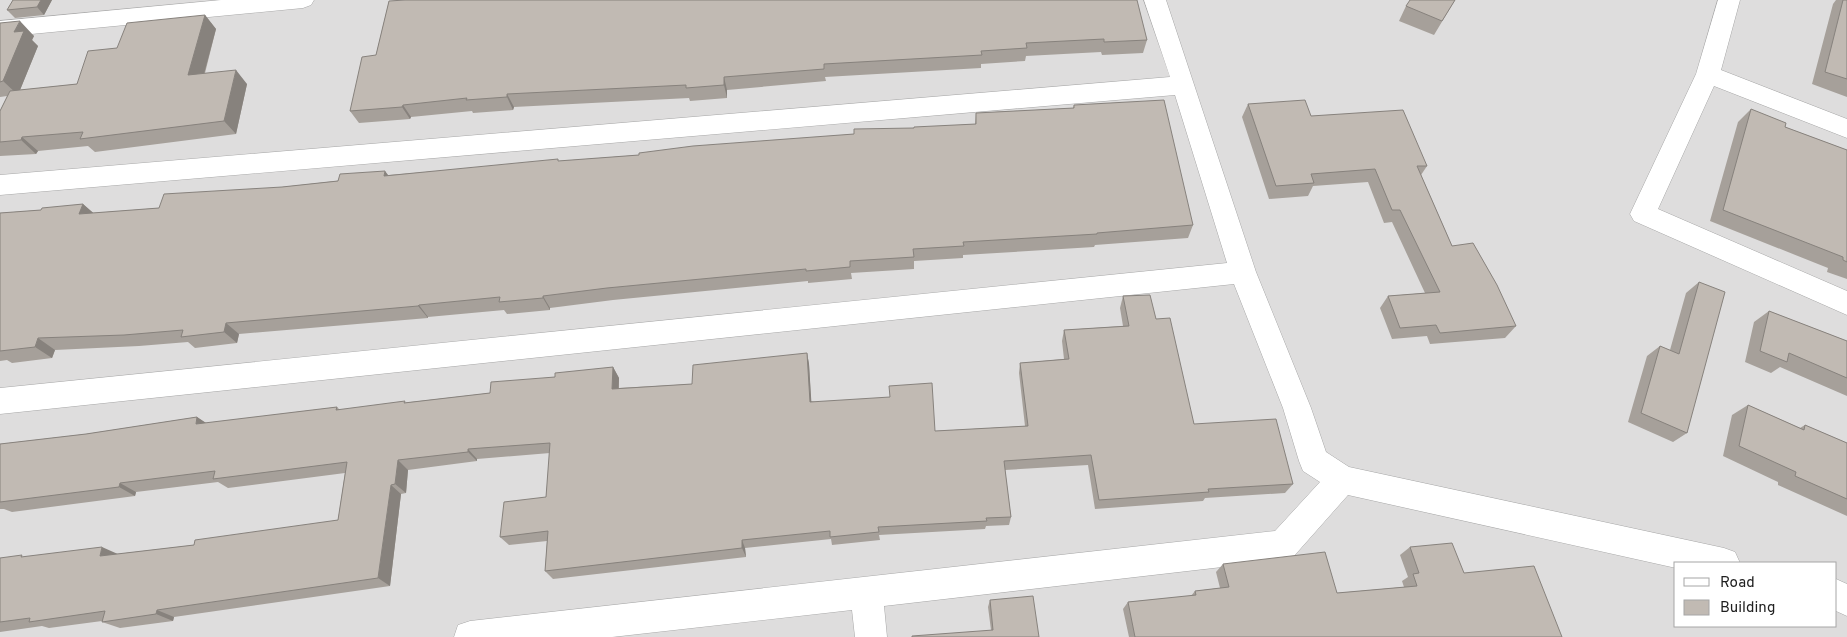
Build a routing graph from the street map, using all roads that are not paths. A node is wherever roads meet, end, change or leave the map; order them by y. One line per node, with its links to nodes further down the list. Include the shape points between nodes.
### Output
1 (303, 0): 4 (street)
2 (1155, 0): 6 (street)
3 (1729, 0): 5 (street)
4 (0, 29)
5 (1708, 74): 7 (street); 10 (street, via 1643,214)
6 (1184, 85): 8 (street); 9 (street)
7 (1847, 129)
8 (0, 185)
9 (1243, 272): 11 (street); 12 (street, via 1297,408 1314,462)
10 (1847, 303)
11 (0, 401)
12 (1342, 480): 13 (street); 14 (street, via 1284,545)
13 (1719, 562)
14 (866, 592): 15 (street); 16 (street)
15 (470, 637)
16 (871, 637)

